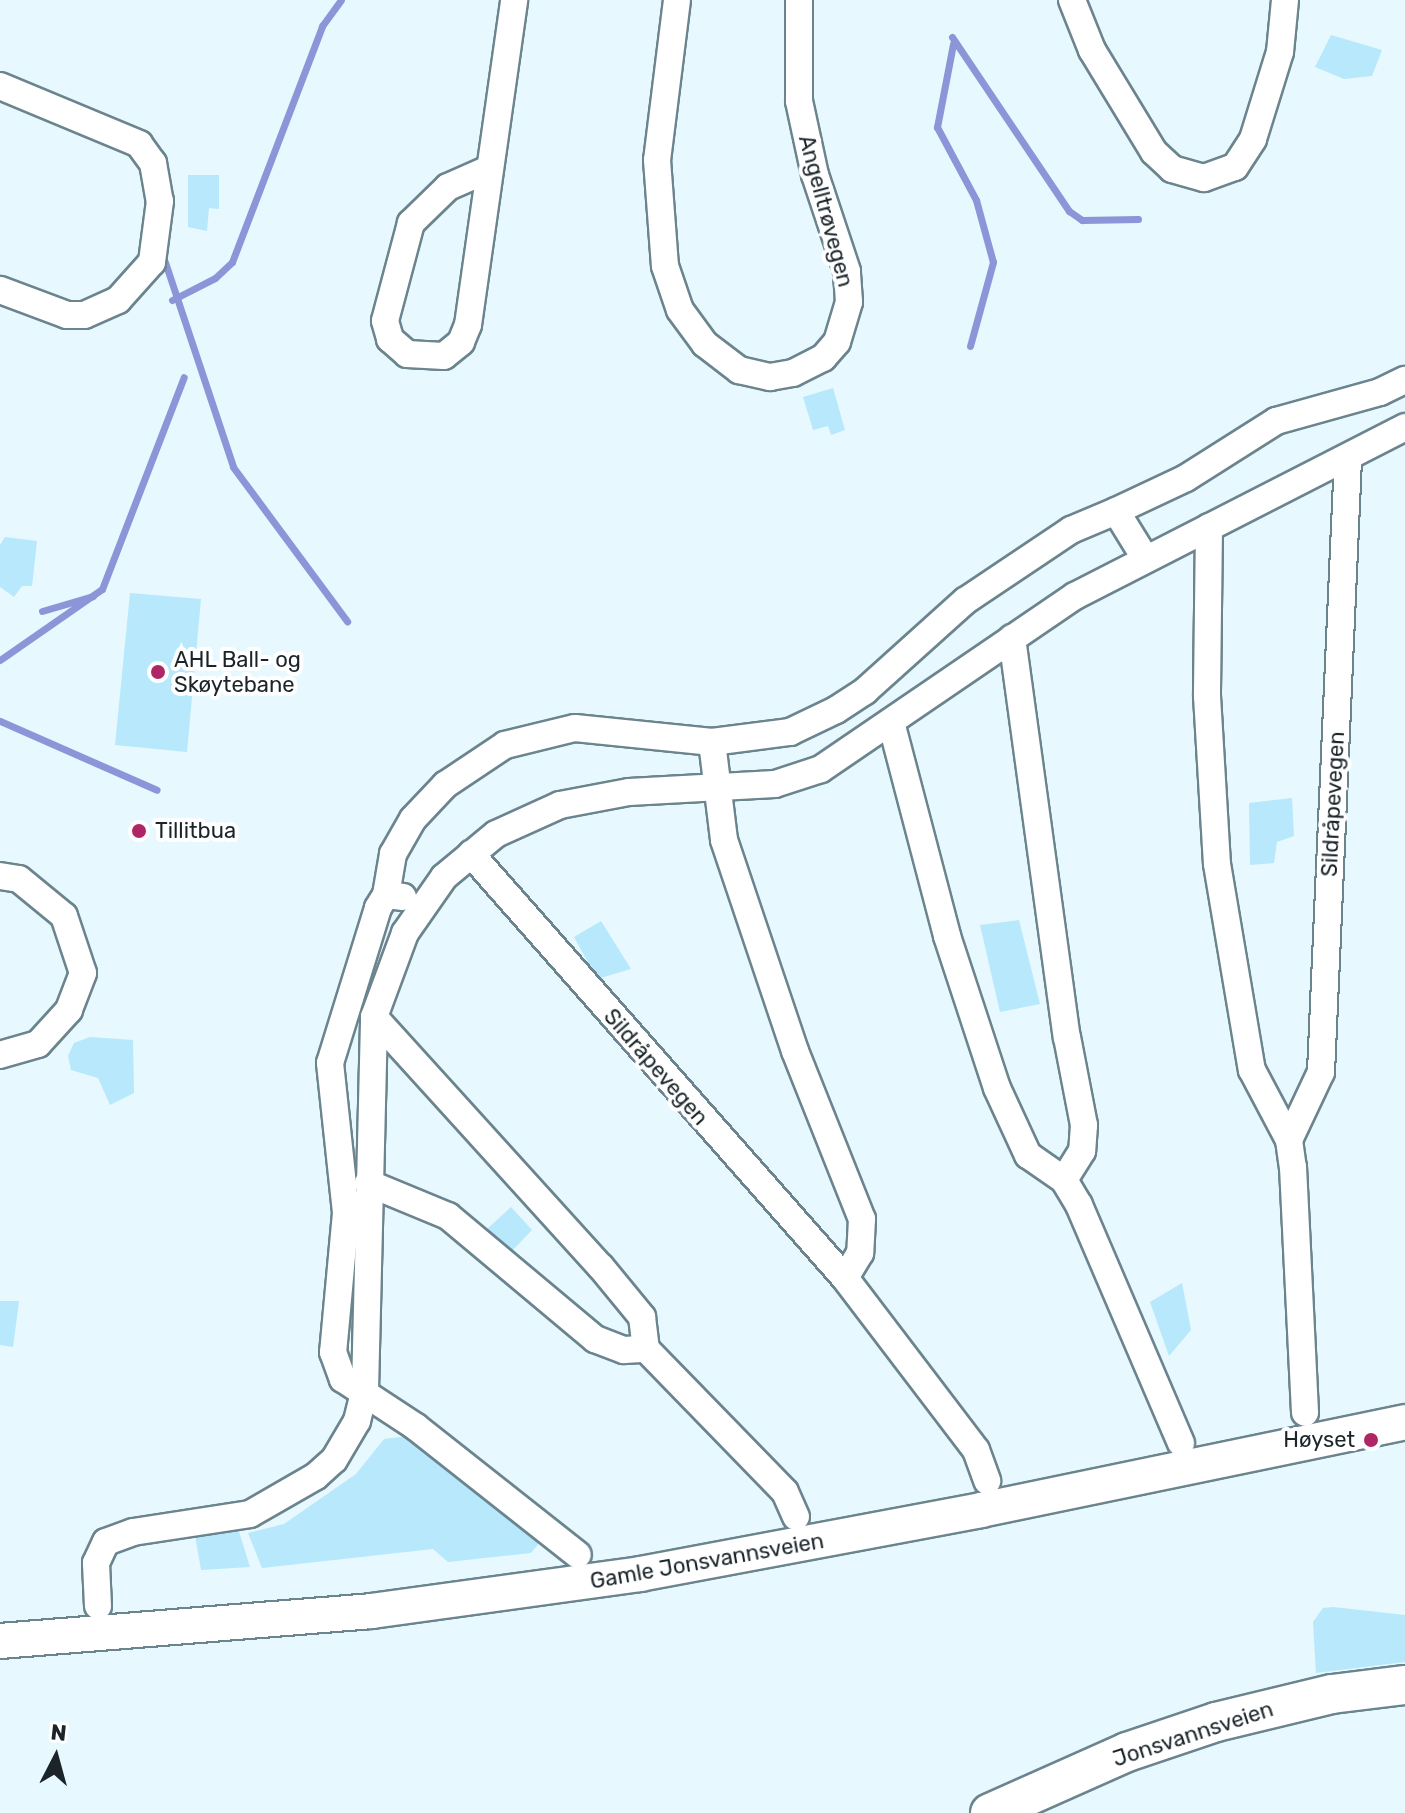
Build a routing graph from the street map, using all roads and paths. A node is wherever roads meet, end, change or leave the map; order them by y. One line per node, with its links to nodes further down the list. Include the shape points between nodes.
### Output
1 (514, 0): 7 (street)
2 (677, 0): 3 (street, Angelltrøvegen, via 658,155 665,266 680,310 705,344 739,370 770,377 823,358 837,342 849,302 847,271 815,175 799,101)
3 (799, 0)
4 (1072, 0): 5 (street, via 1092,50 1154,152 1172,169 1204,178 1235,167 1253,139 1280,52)
5 (1285, 0)
6 (0, 86): 8 (street, via 139,144 153,163 160,201 152,262 118,300 84,315 67,315)
7 (489, 169): 7 (street, via 448,187 411,223 385,321 390,339 407,354 444,356 465,334)
8 (0, 290)
9 (1405, 380): 12 (street, via 1276,421 1167,487)
10 (1405, 427): 11 (street)
11 (1348, 459): 13 (street); 25 (street, Sildråpevegen, via 1321,1072)
12 (1116, 511): 14 (street); 17 (street, via 1027,555 965,601 865,691 805,725 753,740)
13 (1209, 527): 14 (street); 25 (street, Sildråpevegen, via 1208,730 1223,916 1252,1070)
14 (1145, 558): 15 (street)
15 (1012, 638): 16 (street); 26 (street, via 1084,1125 1082,1151)
16 (891, 722): 18 (street, via 801,777); 26 (street, via 982,1051 1028,1155)
17 (712, 742): 18 (street); 21 (street, via 606,728 550,731 479,760 430,799 393,854)
18 (716, 789): 19 (street, via 629,792 560,805 506,829); 28 (street, via 720,825 741,893 863,1231 857,1262)
19 (471, 854): 22 (street); 28 (street, Sildråpevegen)
20 (0, 876): 24 (street, via 19,879 64,916 83,973 69,1010 38,1044)
21 (386, 895): 22 (street); 30 (street, via 370,927 330,1063 346,1213 332,1336)
22 (425, 901): 23 (street, via 392,960)
23 (374, 1017): 27 (street); 29 (street, via 642,1317)
24 (0, 1055)
25 (1289, 1140): 31 (street, Sildråpevegen)
26 (1064, 1180): 33 (street)
27 (368, 1183): 29 (street, via 448,1216 595,1339 624,1350); 30 (street)
28 (845, 1278): 34 (street, Sildråpevegen, via 976,1450)
29 (646, 1349): 35 (street, via 785,1492)
30 (354, 1384): 36 (street); 37 (street, via 357,1421 334,1460 298,1489 231,1520 133,1532 106,1542 96,1563)
31 (1305, 1413)
32 (1405, 1422): 38 (street, Gamle Jonsvannsveien, via 640,1574 371,1611)
33 (1181, 1443)
34 (987, 1481)
35 (796, 1517)
36 (578, 1555)
37 (98, 1606)
38 (0, 1641)
39 (1405, 1685): 40 (main road, Jonsvannsveien, via 1332,1694 1216,1722 1127,1752)
40 (990, 1813)

